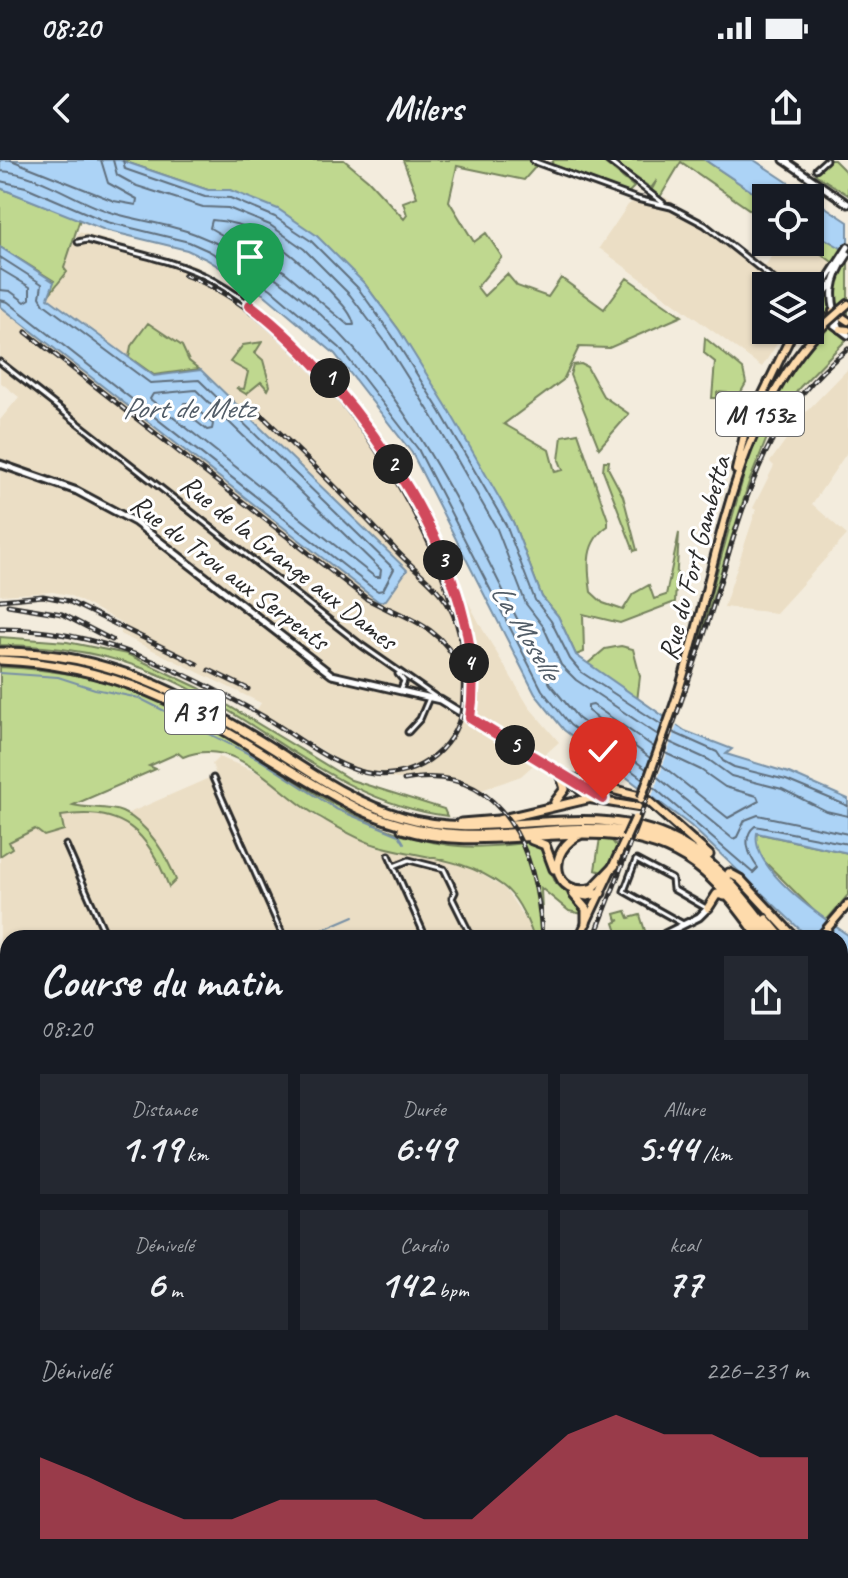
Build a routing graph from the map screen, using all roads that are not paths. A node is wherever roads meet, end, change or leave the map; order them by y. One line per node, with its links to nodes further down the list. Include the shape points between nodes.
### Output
1 (607, 160): 7 (street)
2 (784, 160): 6 (street)
3 (826, 160): 5 (street)
4 (533, 161): 7 (street)
5 (816, 169)
6 (847, 202)
7 (666, 205): 11 (street, via 705,225)
8 (78, 242): 31 (street, via 87,240 213,281 286,334 351,402 390,459 455,586 468,648)
9 (848, 247): 10 (street)
10 (844, 257): 12 (street); 13 (street)
11 (764, 272)
12 (832, 284): 14 (street); 16 (street)
13 (824, 286)
14 (824, 292)
15 (848, 304): 16 (main road, M 153z)
16 (837, 310): 18 (main road); 19 (street); 23 (main road, Rue du Fort Gambetta / M 153z, bridge, via 796,356 762,410)
17 (824, 316): 19 (street)
18 (848, 321)
19 (845, 331)
20 (787, 344): 23 (main road, via 745,431)
21 (0, 362): 26 (street, Rue de la Grange aux Dames)
22 (0, 464): 28 (street, Rue du Trou aux Serpents, via 77,491 135,522 332,675)
23 (727, 516): 37 (main road, Rue du Fort Gambetta / M 153z, bridge, via 683,681)
24 (0, 652): 44 (highway, A 31, via 82,660 154,682 205,706 361,801 408,819)
25 (0, 660): 41 (highway, A 31, via 99,674 171,699)
26 (389, 666): 27 (street, Rue de la Grange aux Dames); 28 (street, via 404,681)
27 (409, 680): 28 (street); 30 (street, Rue de la Grange aux Dames)
28 (403, 692): 29 (street, Rue du Trou aux Serpents)
29 (429, 698): 30 (street, Rue du Trou aux Serpents); 32 (street)
30 (440, 700): 31 (street, Rue de la Grange aux Dames)
31 (470, 718): 33 (street, Rue de la Grange aux Dames)
32 (408, 732)
33 (563, 775): 35 (main road); 36 (main road); 37 (highway); 39 (highway, via 565,789)
34 (213, 778): 61 (street)
35 (587, 796): 36 (highway); 39 (highway)
36 (602, 797): 38 (main road)
37 (643, 798): 40 (main road, M 153z); 49 (highway)
38 (627, 804): 40 (main road); 42 (main road)
39 (550, 805): 44 (highway)
40 (638, 807): 42 (main road, M 153z)
41 (370, 816): 46 (highway, via 443,839); 67 (highway, A 31, via 461,834 597,827 650,836 708,868)
42 (635, 818): 50 (main road, M 153z, bridge)
43 (624, 822): 44 (highway, A 31); 49 (highway, via 657,828); 68 (highway, A 31, via 670,837 704,857 732,882)
44 (455, 826)
45 (590, 833): 46 (highway); 50 (highway, via 561,849 557,863 564,882 576,889 593,888); 55 (highway, via 634,838 678,855 704,872)
46 (506, 840): 53 (highway, via 541,842)
47 (66, 845): 60 (street)
48 (389, 855): 51 (street)
49 (709, 855): 52 (highway)
50 (615, 865): 54 (main road, M 153z)
51 (394, 866): 62 (street); 63 (street, via 409,860 444,869)
52 (729, 873): 69 (highway); 70 (highway)
53 (568, 891): 54 (highway); 58 (highway, via 582,903)
54 (601, 893): 58 (main road, M 153z)
55 (735, 904): 57 (highway, via 719,894); 66 (highway)
56 (847, 905): 71 (main road)
57 (708, 908): 59 (street); 59 (street, via 673,889 672,879 636,860 624,891)
58 (586, 923): 64 (main road, M 153z)
59 (683, 924): 65 (street)
60 (103, 930)
61 (280, 930)
62 (422, 930)
63 (468, 930)
64 (583, 930)
65 (674, 930)
66 (753, 930)
67 (761, 930)
68 (769, 930)
69 (775, 930)
70 (788, 930)
71 (826, 930)

